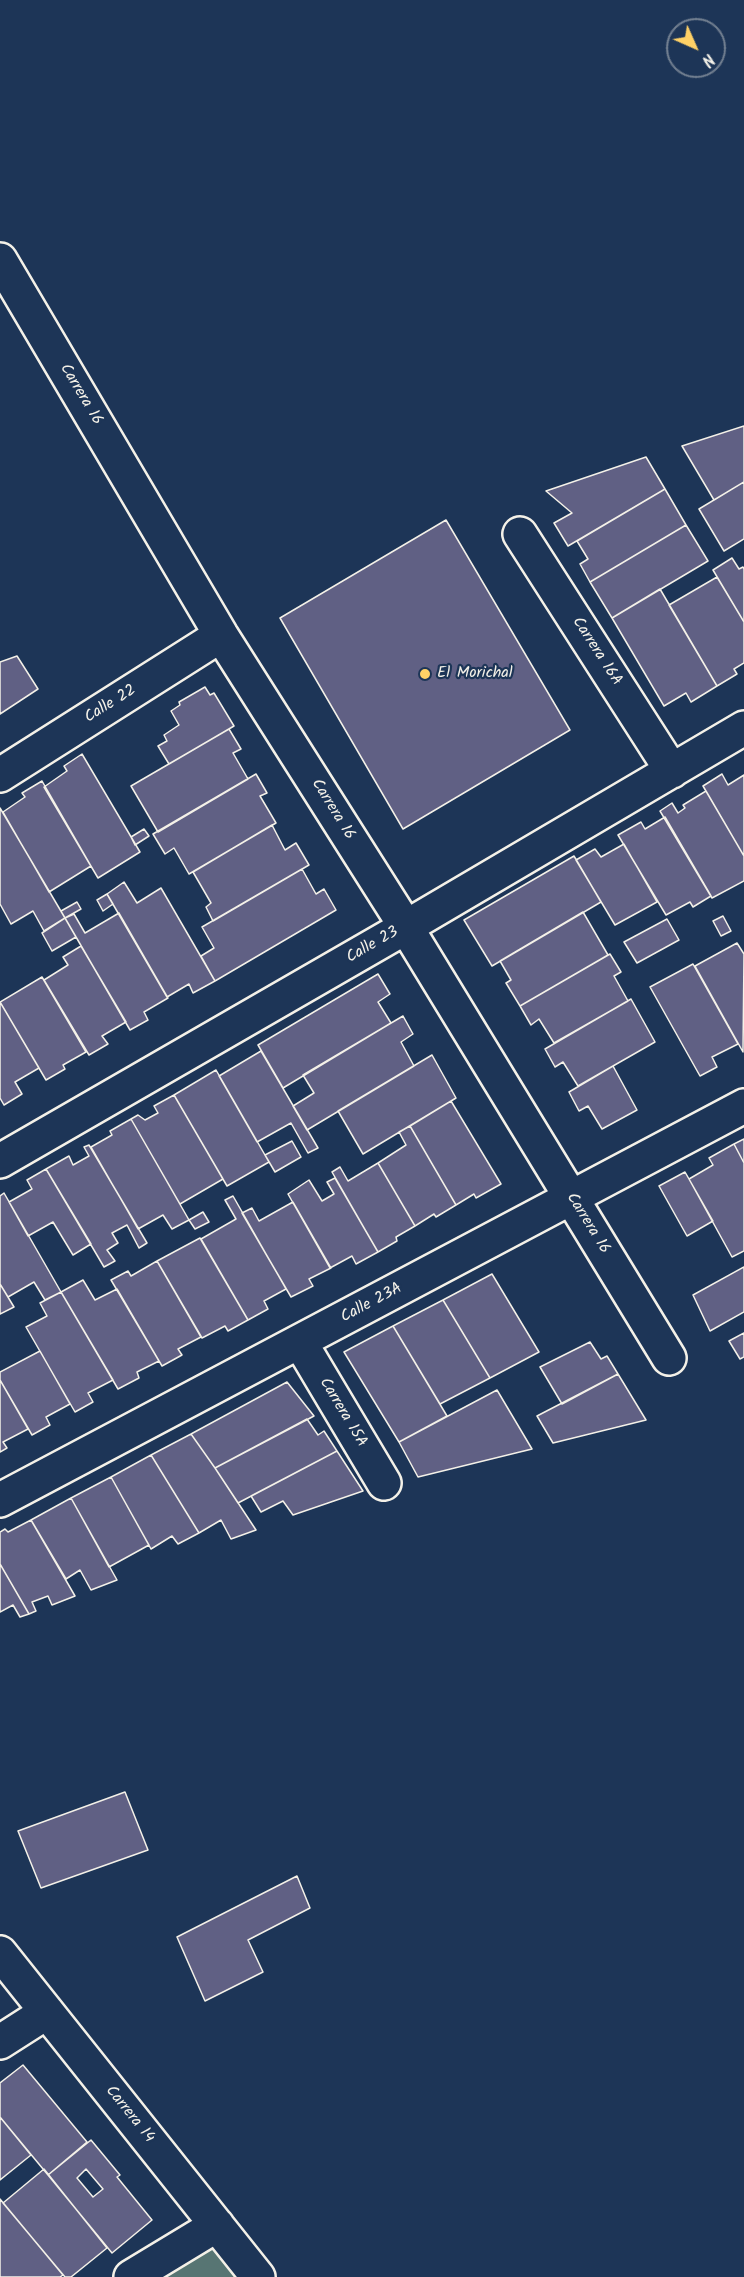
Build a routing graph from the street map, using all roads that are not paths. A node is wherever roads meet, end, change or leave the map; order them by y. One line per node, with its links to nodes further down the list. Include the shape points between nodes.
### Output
1 (0, 260): 3 (street, Carrera 16)
2 (520, 534): 5 (street, Carrera 16A)
3 (221, 635): 6 (street, Calle 22); 7 (street, Carrera 16)
4 (744, 728): 5 (street, Calle 23)
5 (672, 771): 7 (street, Calle 23)
6 (0, 775)
7 (406, 927): 9 (street, Calle 23); 10 (street, Carrera 16)
8 (744, 1106): 10 (street, Calle 23A)
9 (0, 1161)
10 (571, 1198): 11 (street, Calle 23A); 12 (street, Carrera 16)
11 (300, 1342): 13 (street, Carrera 15A); 14 (street, Calle 23A)
12 (669, 1358)
13 (384, 1483)
14 (0, 1500)
15 (0, 1953): 16 (street, Carrera 14)
16 (47, 2012): 17 (street); 18 (street, Carrera 14)
17 (0, 2042)
18 (217, 2226): 19 (street); 20 (street, Carrera 14)
19 (131, 2277)
20 (258, 2277)

